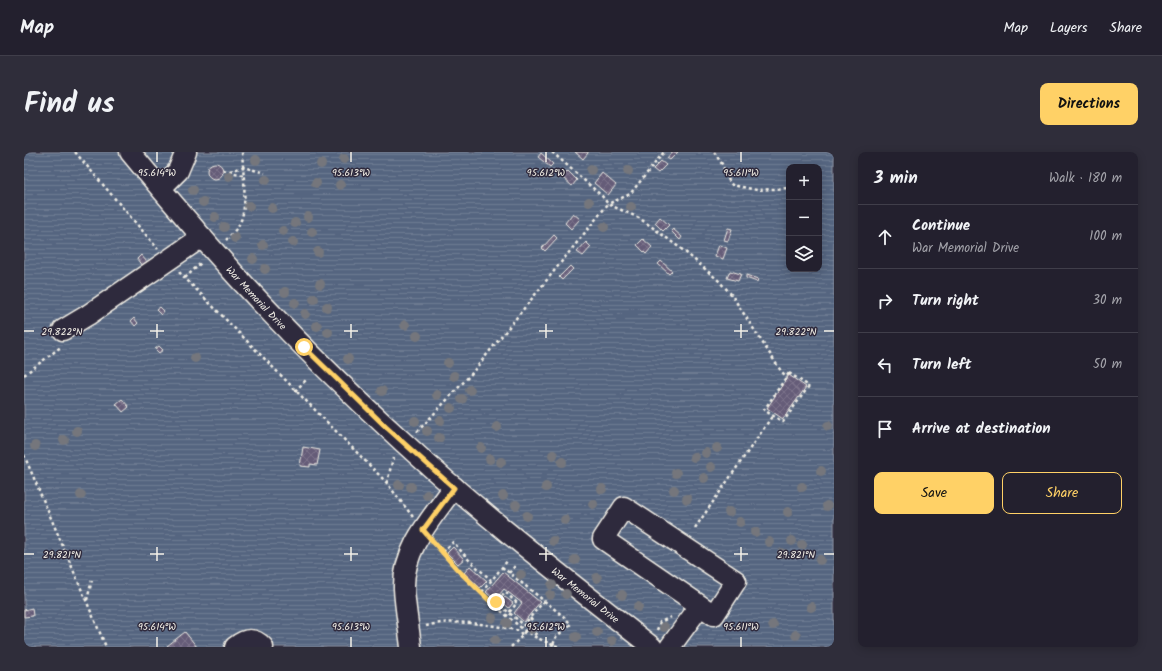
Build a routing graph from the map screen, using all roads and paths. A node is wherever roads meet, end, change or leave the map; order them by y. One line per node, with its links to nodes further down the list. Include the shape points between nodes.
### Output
1 (75, 152): 18 (path)
2 (130, 152): 13 (street, War Memorial Drive)
3 (186, 152): 13 (street, via 178,171)
4 (242, 152): 8 (path)
5 (552, 152): 15 (path)
6 (664, 152): 15 (path, via 630,194)
7 (714, 152): 14 (path, via 732,185 757,190)
8 (243, 167): 10 (path); 11 (path); 12 (path)
9 (223, 170): 10 (path)
10 (230, 171): 12 (path)
11 (265, 173)
12 (244, 175): 17 (path, via 242,217)
13 (161, 188): 16 (street, War Memorial Drive)
14 (786, 188)
15 (608, 204): 23 (path, via 639,218 718,280 732,294 781,371); 27 (path, via 472,373)
16 (202, 237): 18 (street); 31 (street, War Memorial Drive, via 338,381)
17 (224, 243)
18 (168, 260): 20 (path); 21 (street)
19 (204, 261): 20 (path)
20 (185, 278): 25 (path)
21 (63, 330): 22 (path, via 69,340)
22 (24, 375)
23 (787, 376): 26 (path, via 764,410); 26 (path, via 789,373 809,386 783,422)
24 (307, 379): 25 (path)
25 (295, 391): 30 (path)
26 (773, 415): 32 (path)
27 (416, 433)
28 (24, 455): 42 (path)
29 (393, 458): 30 (path)
30 (387, 483): 33 (path)
31 (454, 488): 33 (street); 56 (street, War Memorial Drive, via 532,554)
32 (695, 528)
33 (423, 530): 34 (path); 61 (street, via 410,556 405,575 404,588)
34 (442, 552): 40 (path, via 453,542); 41 (path)
35 (508, 560): 37 (path)
36 (515, 566): 38 (path)
37 (502, 567): 38 (path); 40 (path)
38 (509, 573): 43 (path)
39 (92, 580): 42 (path)
40 (491, 580): 41 (path)
41 (482, 592): 44 (path)
42 (86, 601): 58 (path)
43 (544, 601): 48 (path); 57 (path, via 571,624 556,637)
44 (495, 603): 46 (path); 46 (path, via 505,592 517,603)
45 (700, 606): 45 (street, via 714,615 736,581 624,507 603,540); 64 (street)
46 (508, 613): 49 (path); 51 (path)
47 (675, 613): 56 (path, via 660,622)
48 (530, 618): 51 (path); 55 (path, via 538,630)
49 (518, 624): 51 (path); 52 (path, via 516,629)
50 (426, 626): 52 (path, via 468,623)
51 (523, 626): 53 (path)
52 (513, 629): 54 (path, via 520,630)
53 (525, 631): 54 (path); 55 (path)
54 (522, 636): 62 (path)
55 (534, 637): 57 (path)
56 (654, 640)
57 (552, 646): 63 (path)
58 (106, 647)
59 (235, 647): 60 (street, via 250,639)
60 (263, 647)
61 (411, 647)
62 (512, 647)
63 (561, 647)
64 (670, 647)

